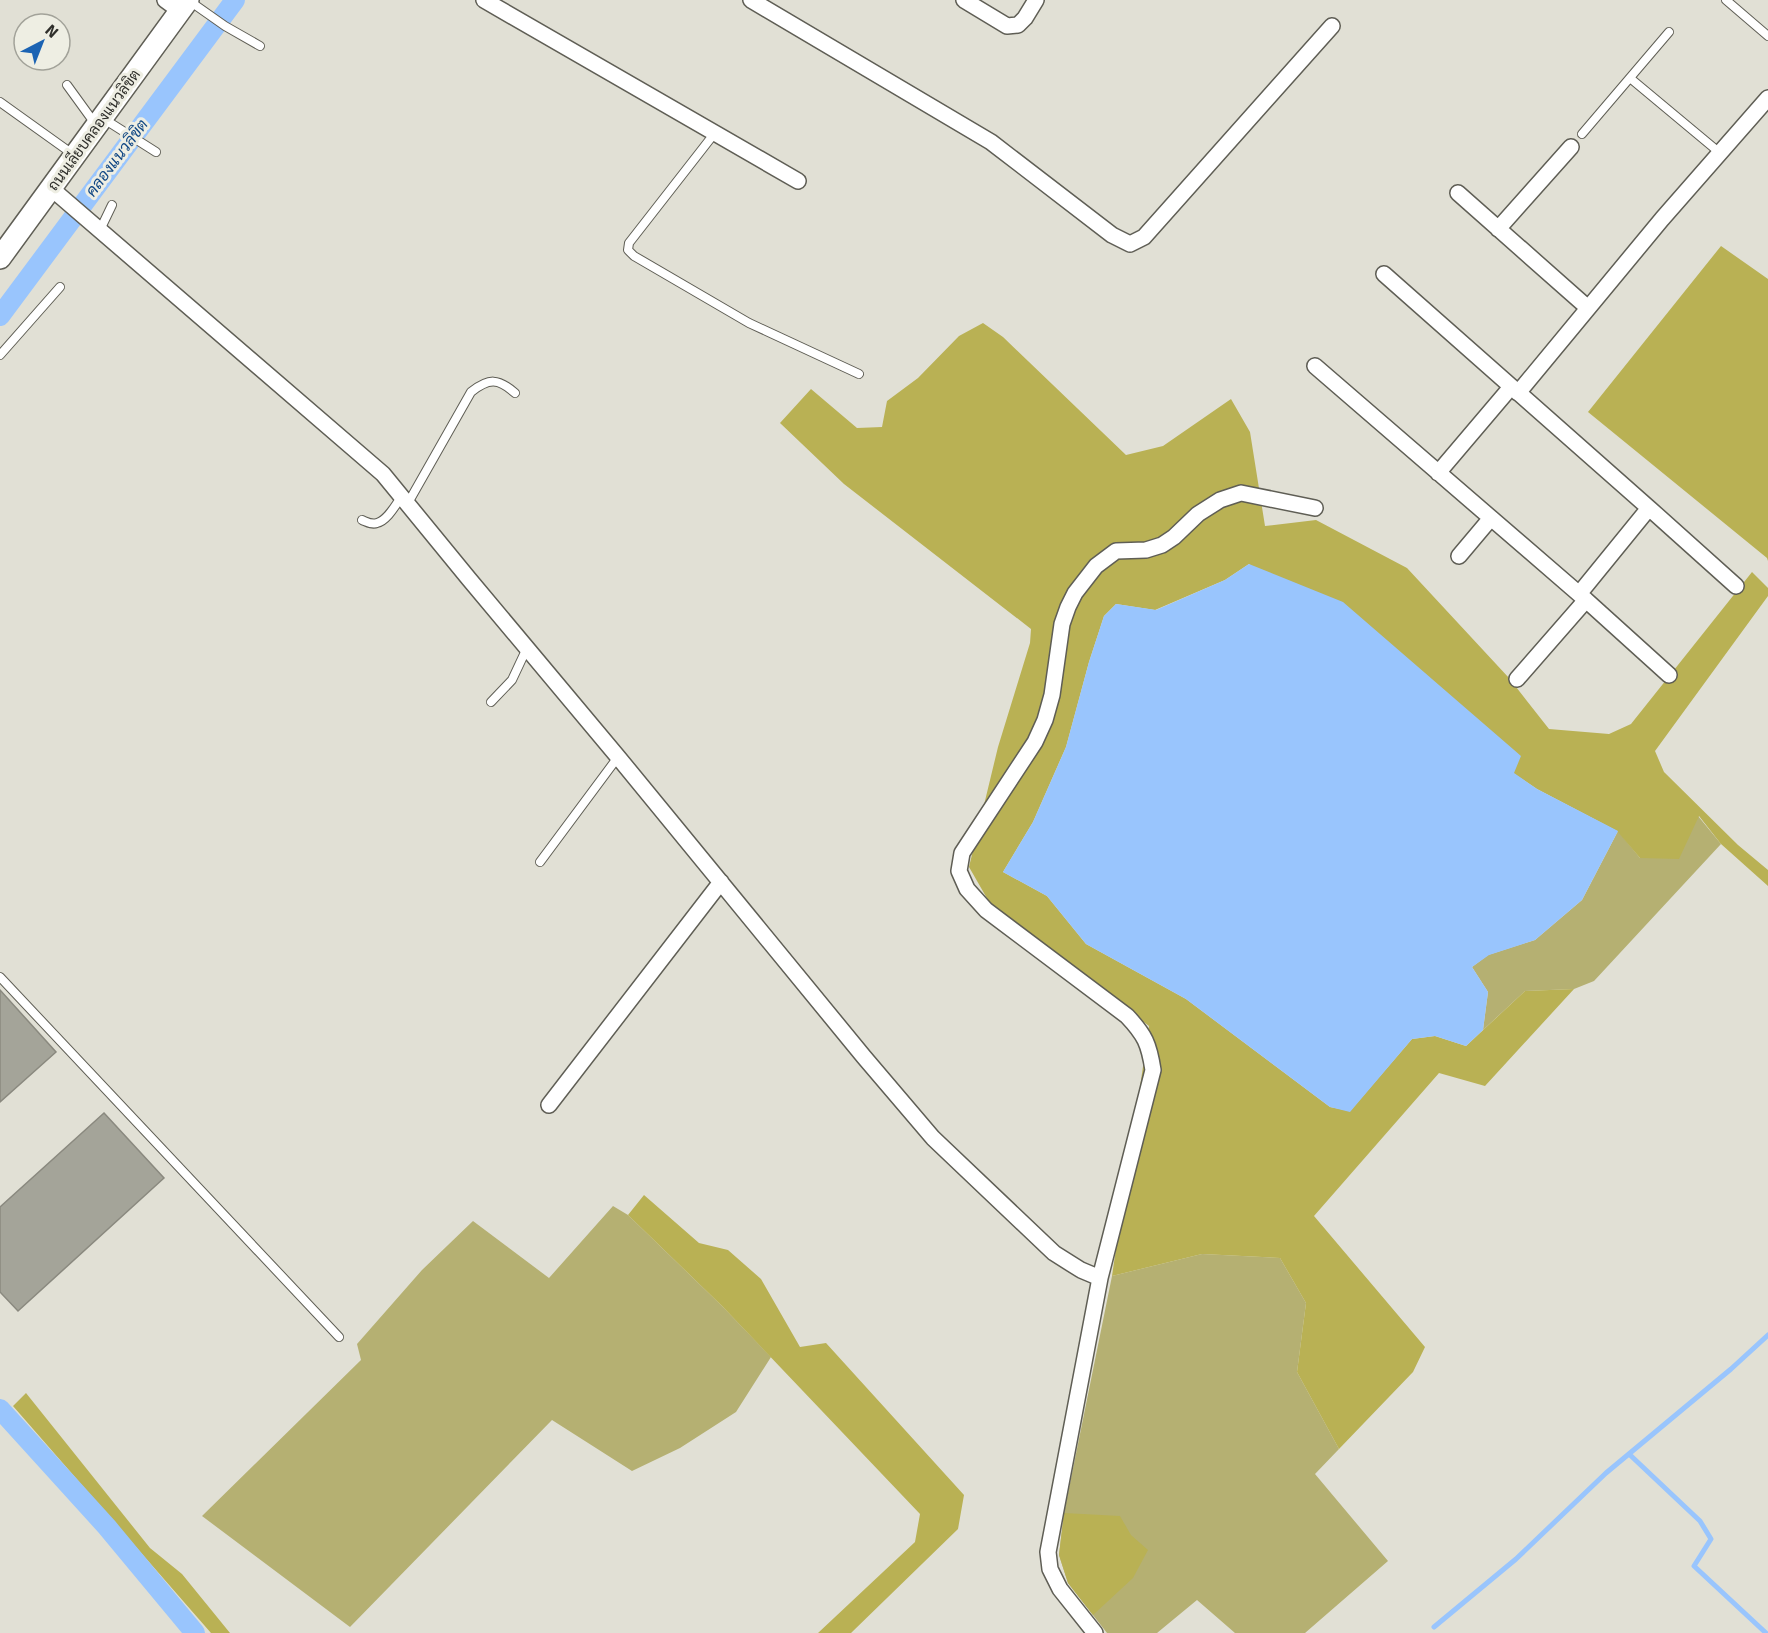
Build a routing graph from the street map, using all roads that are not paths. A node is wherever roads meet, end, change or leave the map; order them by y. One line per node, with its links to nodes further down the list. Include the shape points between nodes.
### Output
1 (484, 0): 16 (street)
2 (751, 0): 7 (street, via 991,142 1112,235 1130,244 1144,237)
3 (964, 0): 4 (street, via 1007,26 1017,25 1025,18)
4 (1036, 0)
5 (1726, 0): 9 (lane)
6 (185, 4): 10 (lane); 15 (street, ถนนเลียบคลองแนวลิขิต)
7 (1332, 26)
8 (1669, 32): 11 (lane)
9 (1768, 36)
10 (260, 45)
11 (1630, 78): 17 (lane); 20 (lane)
12 (67, 84): 15 (lane)
13 (1768, 98): 20 (street)
14 (0, 102): 21 (lane)
15 (106, 124): 19 (lane); 21 (street, ถนนเลียบคลองแนวลิขิต)
16 (714, 134): 22 (street); 34 (lane, via 629,243 628,250 749,323)
17 (1582, 134)
18 (1571, 147): 27 (street)
19 (156, 152)
20 (1720, 153): 31 (street)
21 (75, 156): 24 (street, ถนนเลียบคลองแนวลิขิต)
22 (798, 181)
23 (1458, 193): 27 (street)
24 (59, 195): 26 (street); 28 (street, ถนนเลียบคลองแนวลิขิต)
25 (112, 205): 26 (lane)
26 (95, 226): 38 (street, via 365,457 383,474)
27 (1498, 229): 31 (street)
28 (0, 258)
29 (1384, 274): 35 (street)
30 (60, 287): 32 (lane)
31 (1588, 308): 35 (street)
32 (0, 355)
33 (1315, 366): 37 (street)
34 (859, 374)
35 (1514, 390): 37 (street); 40 (street)
36 (515, 393): 38 (lane, via 493,380 471,392)
37 (1438, 472): 41 (street)
38 (402, 502): 42 (lane, via 379,523); 46 (street)
39 (1315, 508): 55 (street, via 1240,493 1198,514 1162,545 1116,551 1096,566 1075,593 1062,624 1052,695 1035,742 962,853 959,871 967,889 986,910 1127,1016 1150,1046 1153,1070)
40 (1650, 508): 44 (street); 45 (street)
41 (1491, 518): 43 (street); 45 (street)
42 (362, 520)
43 (1460, 556)
44 (1736, 586)
45 (1582, 597): 47 (street); 48 (street)
46 (526, 648): 49 (lane, via 512,680); 50 (street)
47 (1669, 675)
48 (1517, 680)
49 (491, 702)
50 (618, 757): 51 (lane); 52 (street)
51 (540, 862)
52 (721, 882): 54 (street); 55 (street, via 933,1138 1054,1253)
53 (0, 977): 56 (lane)
54 (549, 1105)
55 (1100, 1278): 57 (street, via 1048,1552 1059,1589)
56 (339, 1337)
57 (1095, 1633)

